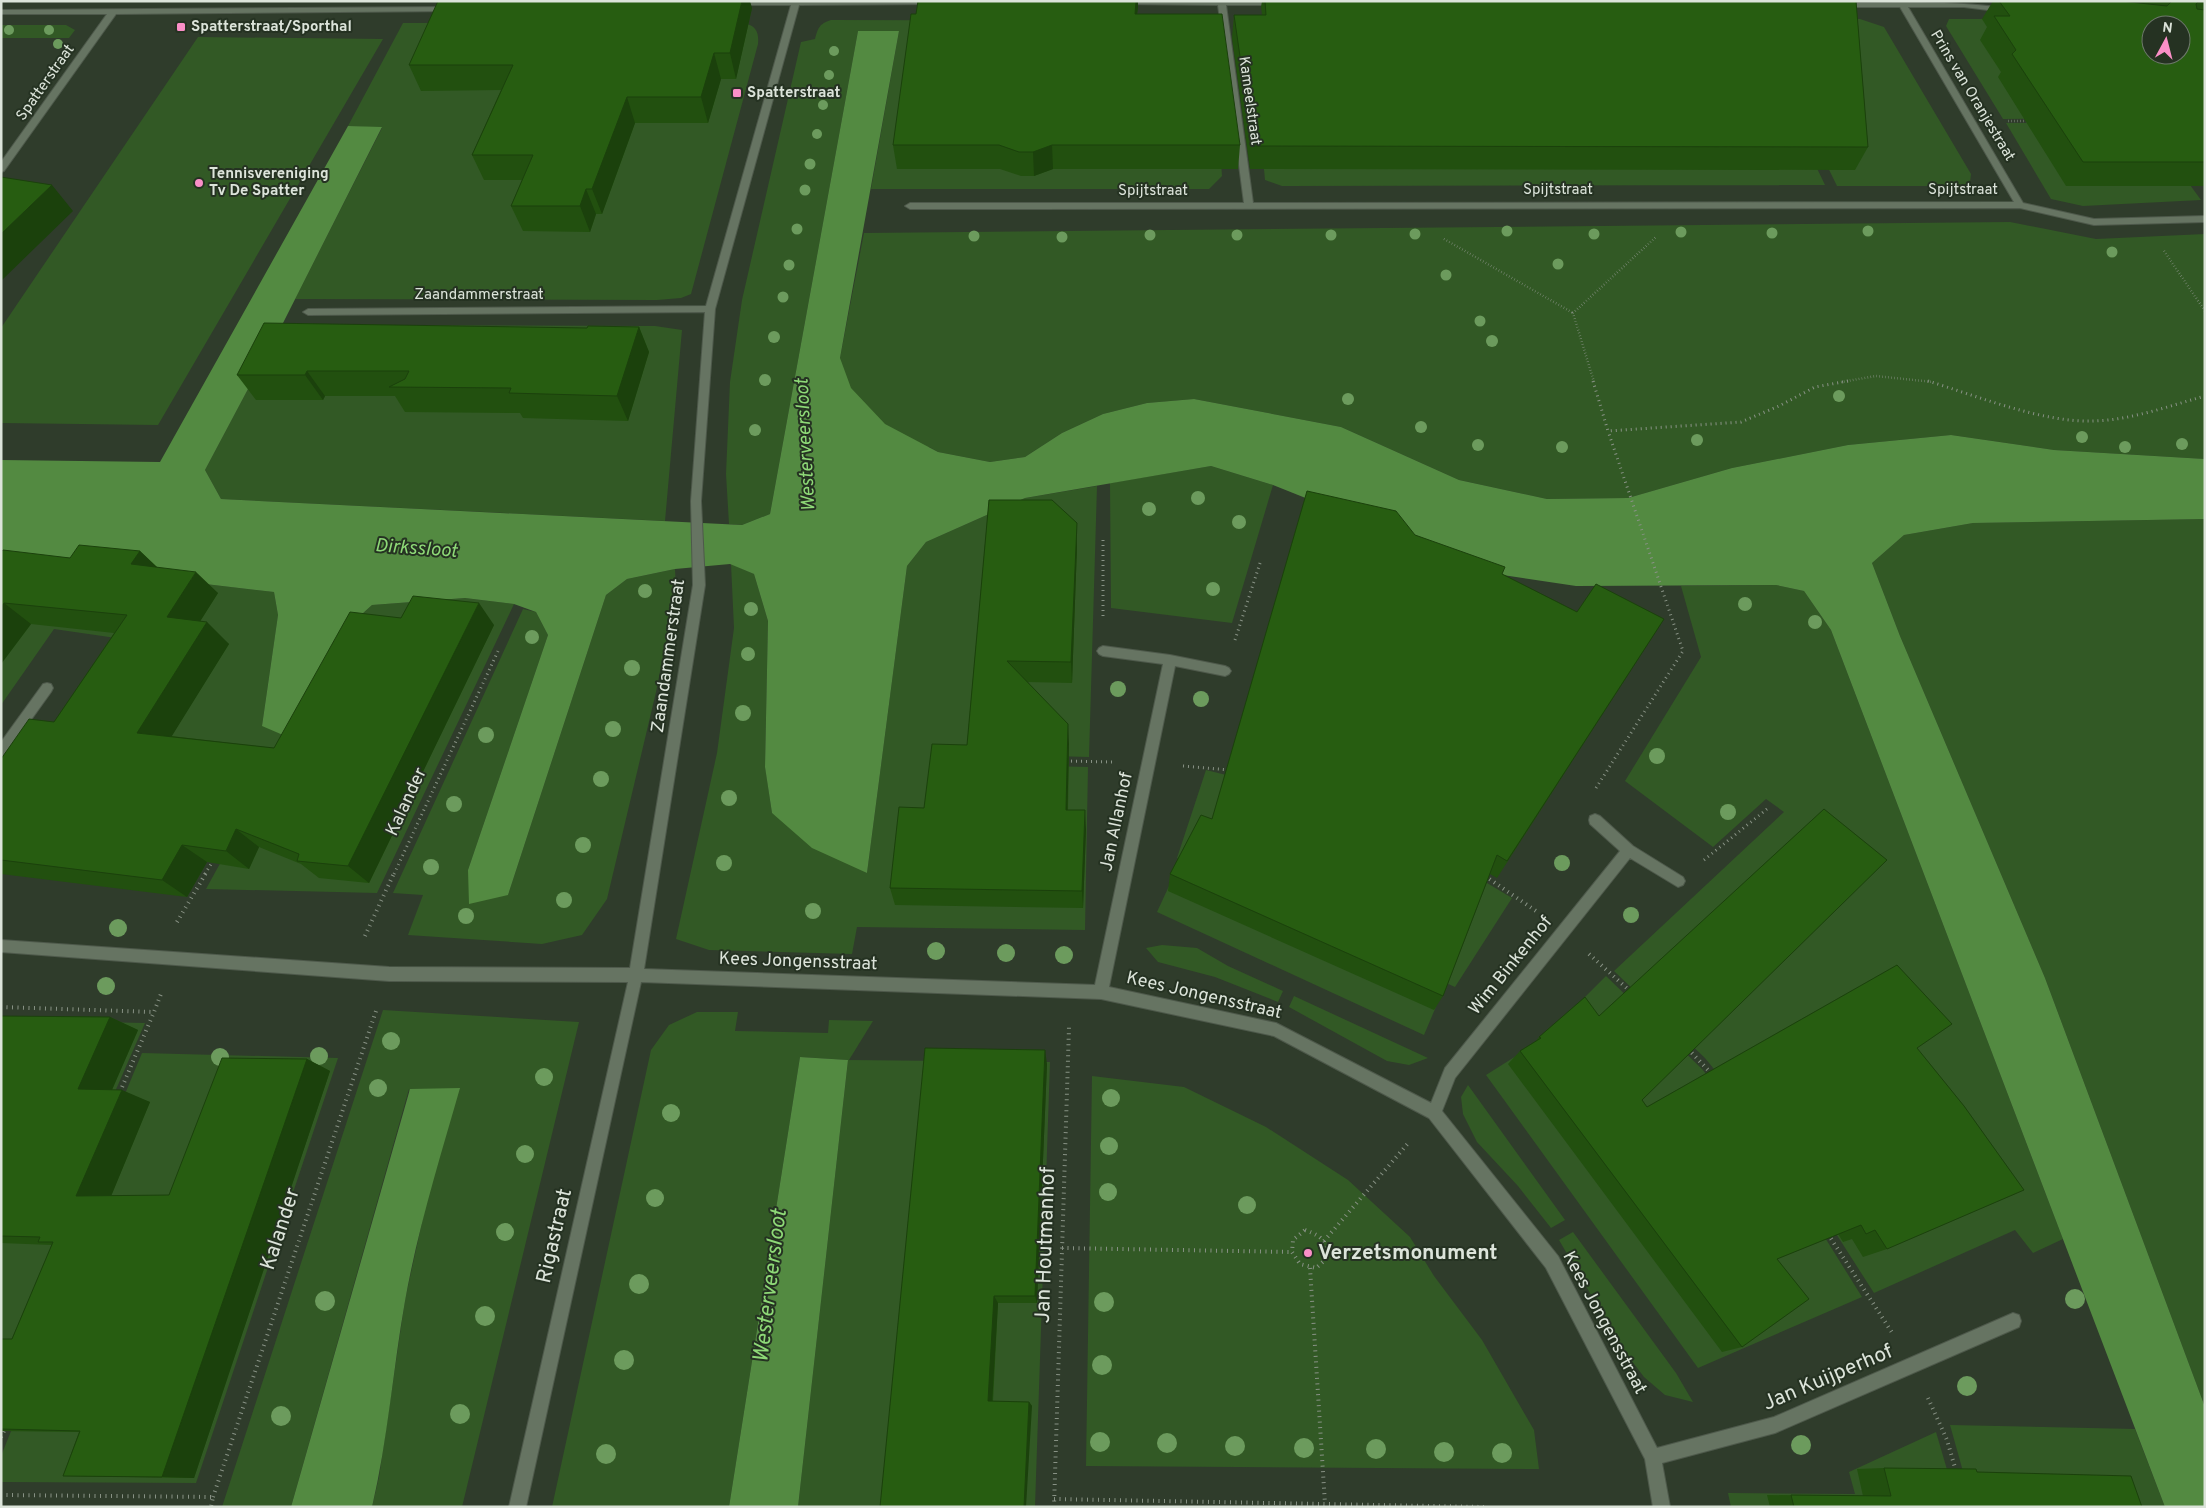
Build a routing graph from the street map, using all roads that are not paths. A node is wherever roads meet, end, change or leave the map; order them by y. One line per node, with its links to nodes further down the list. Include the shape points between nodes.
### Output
1 (201, 1): 13 (street)
2 (796, 2): 3 (street); 6 (street); 20 (street, Zaandammerstraat)
3 (944, 2)
4 (1112, 2): 5 (street)
5 (1221, 2): 7 (street); 16 (street, Kameelstraat)
6 (728, 3)
7 (1291, 3)
8 (1901, 3): 9 (street); 11 (street); 17 (street, Prins van Oranjestraat)
9 (1835, 5)
10 (465, 9): 13 (street)
11 (2010, 10)
12 (1, 12): 14 (street)
13 (194, 12): 14 (street)
14 (112, 13): 15 (street, Spatterstraat)
15 (1, 169)
16 (1249, 205): 17 (street, Spijtstraat); 18 (street, Spijtstraat)
17 (2020, 205): 19 (street, Spijtstraat, via 2094,222)
18 (910, 206)
19 (2205, 219)
20 (710, 309): 21 (street, Zaandammerstraat); 31 (street, Zaandammerstraat, via 696,502 699,586)
21 (308, 312)
22 (1103, 650): 23 (street)
23 (1170, 660): 24 (street); 32 (street, Jan Allanhof)
24 (1225, 671)
25 (47, 688): 26 (street)
26 (1, 752)
27 (1595, 820): 28 (street)
28 (1628, 850): 29 (street); 33 (street, Wim Binkenhof, via 1450,1073)
29 (1678, 881)
30 (1, 946): 31 (street, via 389,974)
31 (636, 975): 32 (street, Kees Jongensstraat); 36 (street, Rigastraat)
32 (1101, 992): 33 (street, Kees Jongensstraat, via 1276,1030)
33 (1434, 1113): 35 (street, Kees Jongensstraat, via 1552,1262)
34 (2013, 1321): 35 (street, Jan Kuijperhof, via 1775,1425)
35 (1653, 1457): 37 (street, Kees Jongensstraat)
36 (517, 1507)
37 (1662, 1507)

